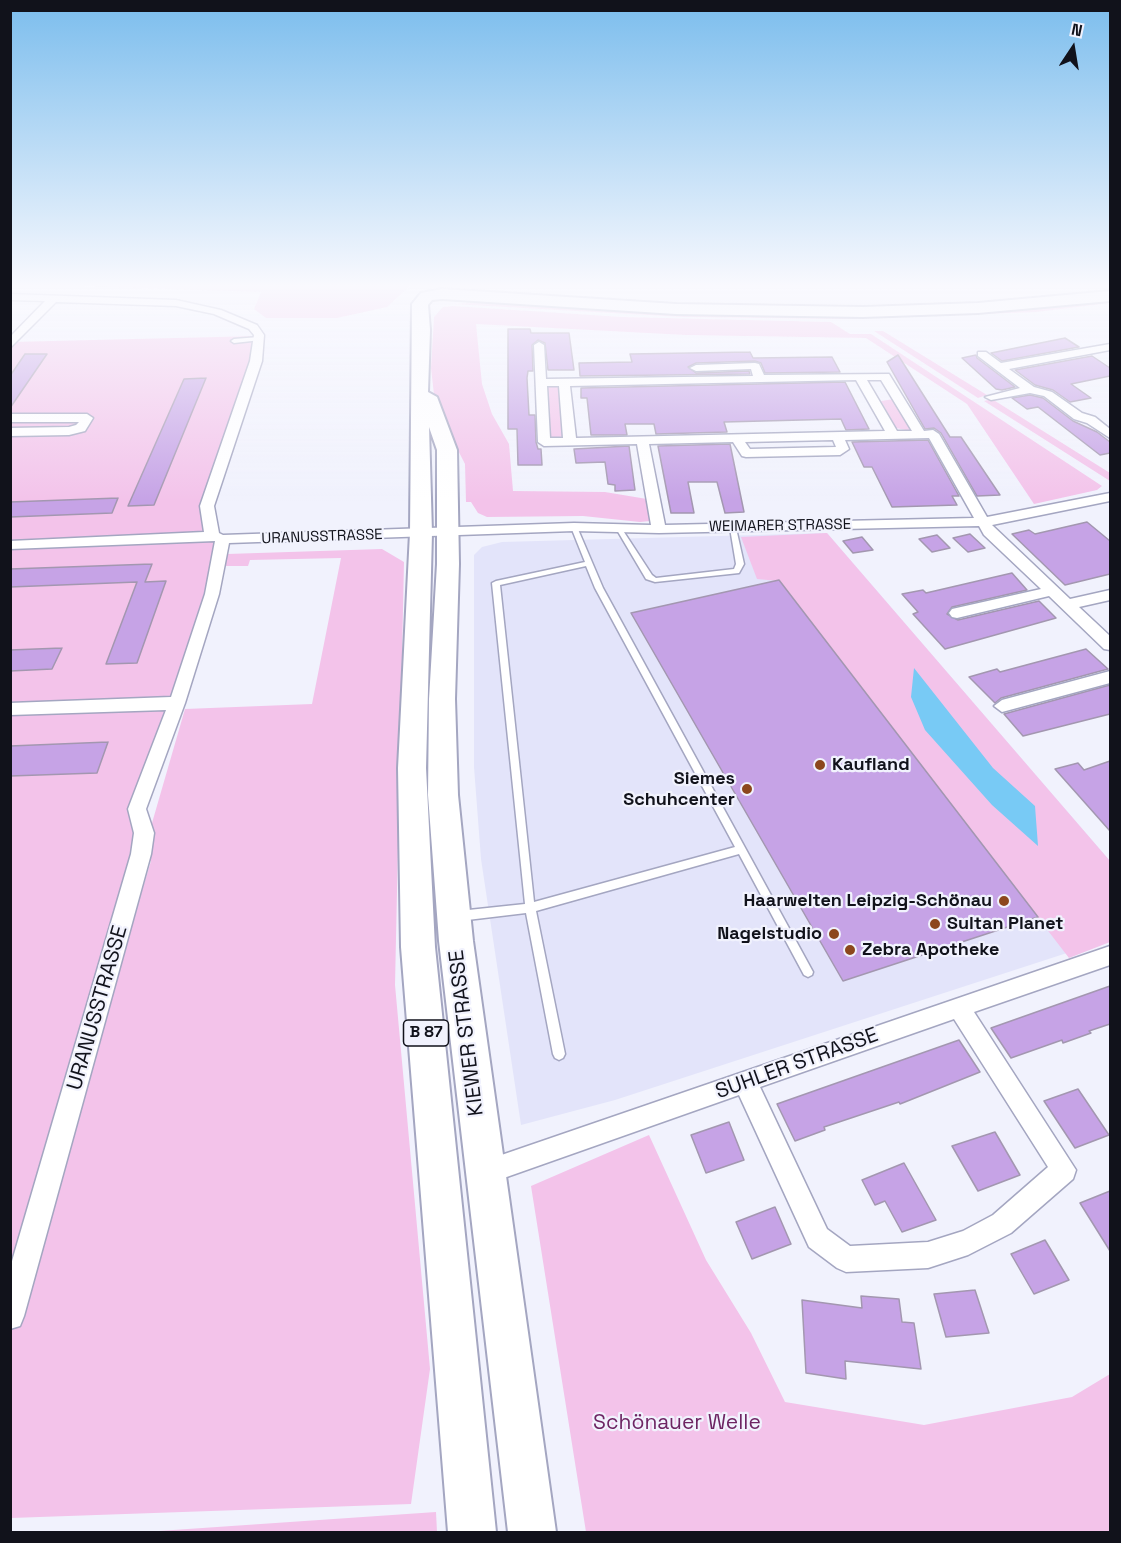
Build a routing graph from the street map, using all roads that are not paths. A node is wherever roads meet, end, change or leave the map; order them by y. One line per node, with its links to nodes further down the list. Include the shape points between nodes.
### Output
1 (257, 357): 37 (street, via 207,506)
2 (422, 357): 8 (main road, KIEWER STRASSE / B 87)
3 (540, 357): 13 (street)
4 (986, 357): 6 (street)
5 (1066, 357): 6 (street)
6 (999, 367): 15 (street)
7 (694, 368): 10 (street, via 755,366); 11 (street); 12 (street, via 632,369)
8 (422, 369): 36 (main road, KIEWER STRASSE / B 87, via 419,387); 36 (main road, KIEWER STRASSE / B 87, via 430,407 447,450)
9 (860, 376): 10 (street); 16 (street, via 885,376); 17 (street)
10 (760, 379): 11 (street)
11 (698, 380): 12 (street)
12 (635, 381): 14 (street)
13 (541, 383): 14 (street); 28 (street, via 544,442)
14 (564, 383): 28 (street)
15 (1030, 389): 18 (street); 22 (street, via 1048,394)
16 (897, 396): 17 (street); 21 (street)
17 (872, 397): 23 (street)
18 (991, 397)
19 (10, 418): 20 (street, via 87,418 81,428 69,431)
20 (10, 432)
21 (920, 434): 23 (street); 31 (street, via 933,434)
22 (1110, 434)
23 (893, 435): 24 (street)
24 (837, 436): 25 (street); 29 (street, via 843,449 840,452)
25 (801, 437): 26 (street); 29 (street)
26 (737, 438): 27 (street); 29 (street, via 746,453)
27 (642, 440): 28 (street); 35 (street)
28 (570, 442)
29 (807, 452)
30 (1110, 497): 31 (street, WEIMARER STRASSE)
31 (982, 522): 33 (street, WEIMARER STRASSE); 40 (street)
32 (574, 527): 34 (street, WEIMARER STRASSE); 36 (street, WEIMARER STRASSE); 39 (lane)
33 (734, 528): 34 (lane, via 740,564 736,571 655,580); 35 (street, WEIMARER STRASSE)
34 (620, 530): 35 (street, WEIMARER STRASSE)
35 (659, 530)
36 (434, 532): 37 (street, URANUSSTRASSE); 51 (main road, KIEWER STRASSE / B 87, via 443,795); 59 (main road, KIEWER STRASSE / B 87, via 412,768 418,947)
37 (217, 538): 38 (street, URANUSSTRASSE); 46 (street, URANUSSTRASSE, via 212,594)
38 (10, 545)
39 (588, 563): 49 (lane); 50 (lane, via 496,583)
40 (1051, 591): 42 (street); 43 (street)
41 (1110, 595): 42 (street)
42 (1067, 605): 44 (street)
43 (957, 613)
44 (1110, 645)
45 (1110, 677): 47 (street)
46 (177, 703): 48 (street); 58 (street, URANUSSTRASSE, via 137,809 144,833 141,854)
47 (1002, 706)
48 (10, 709)
49 (741, 849): 50 (lane); 53 (lane)
50 (530, 908): 51 (lane); 55 (lane)
51 (454, 917): 57 (main road, KIEWER STRASSE / B 87)
52 (1110, 956): 54 (street, SUHLER STRASSE)
53 (808, 972)
54 (959, 1008): 56 (street, SUHLER STRASSE); 56 (street, via 1064,1170 1002,1224 968,1242 928,1255 846,1259 818,1238)
55 (559, 1054)
56 (745, 1082): 57 (street, SUHLER STRASSE)
57 (484, 1173): 60 (main road, KIEWER STRASSE / B 87)
58 (10, 1316)
59 (472, 1533)
60 (532, 1533)

